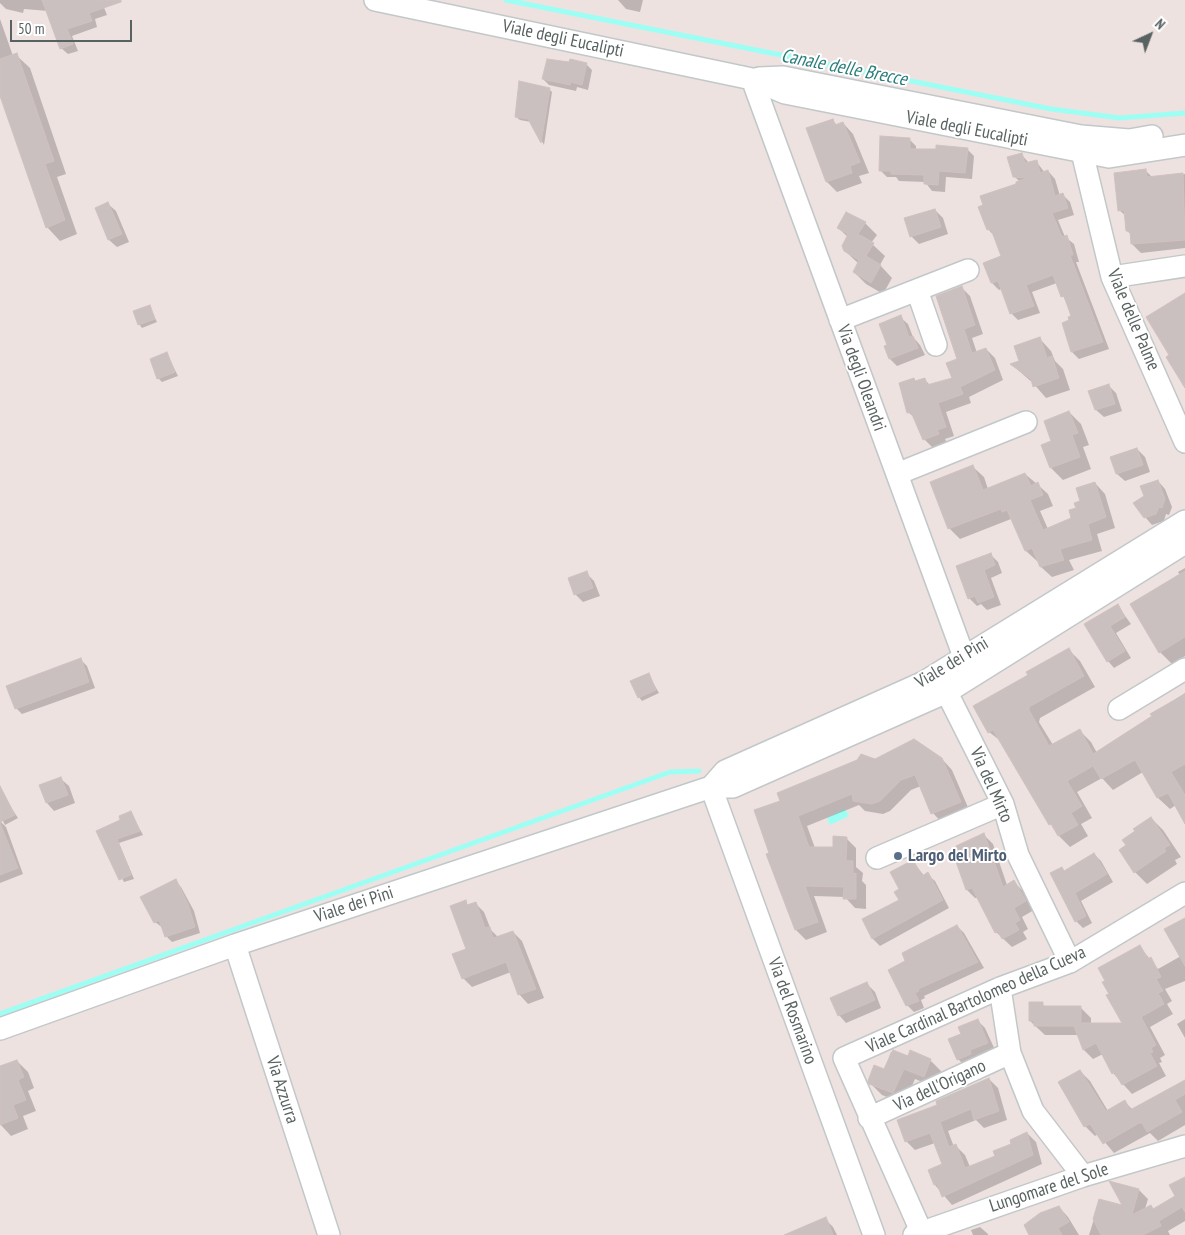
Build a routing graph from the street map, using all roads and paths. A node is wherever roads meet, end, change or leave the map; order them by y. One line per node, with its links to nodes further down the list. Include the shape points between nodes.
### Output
1 (374, 0): 2 (street, Viale degli Eucalipti)
2 (752, 79): 4 (street, Viale degli Eucalipti, via 785,93); 10 (street, Via degli Oleandri)
3 (1185, 132): 4 (street, Viale degli Eucalipti)
4 (1082, 144): 5 (street, Viale degli Eucalipti, via 1109,157); 8 (street, Viale delle Palme)
5 (1185, 145)
6 (1185, 266): 8 (street)
7 (968, 270): 9 (street)
8 (1112, 277): 13 (street, Viale delle Palme)
9 (916, 290): 10 (street); 11 (street)
10 (840, 320): 14 (street, Via degli Oleandri)
11 (936, 345)
12 (1026, 422): 14 (street)
13 (1185, 442)
14 (897, 474): 17 (street, Via degli Oleandri)
15 (1185, 521): 17 (street, Viale dei Pini)
16 (1185, 543): 20 (street, Viale dei Pini)
17 (964, 656): 19 (street, Viale dei Pini); 20 (street, Via degli Oleandri)
18 (1185, 669): 22 (street)
19 (936, 673): 21 (street, Via del Mirto); 23 (street, Viale dei Pini, via 924,682 725,771)
20 (971, 676): 21 (street, Viale dei Pini)
21 (947, 692): 23 (street, Viale dei Pini, via 733,787); 24 (street, Via del Mirto)
22 (1119, 709)
23 (711, 787): 27 (street, Viale dei Pini); 38 (street, Via del Rosmarino)
24 (1003, 804): 25 (street); 28 (street, Via del Mirto, via 1018,856)
25 (877, 858)
26 (1185, 893): 28 (street, Viale Cardinal Bartolomeo della Cueva)
27 (235, 945): 30 (street, Viale dei Pini); 37 (street, Via Azzurra)
28 (1070, 962): 29 (street, Viale Cardinal Bartolomeo della Cueva)
29 (1000, 988): 31 (street); 32 (street, Viale Cardinal Bartolomeo della Cueva)
30 (0, 1030)
31 (1010, 1053): 33 (street, Via dell'Origano); 35 (street, via 1032,1111)
32 (844, 1058): 33 (street, Via del Rosmarino)
33 (870, 1118): 36 (street, Via del Rosmarino)
34 (1185, 1146): 35 (street, Lungomare del Sole)
35 (1083, 1176): 36 (street, Lungomare del Sole)
36 (918, 1233)
37 (329, 1235)
38 (874, 1235)

